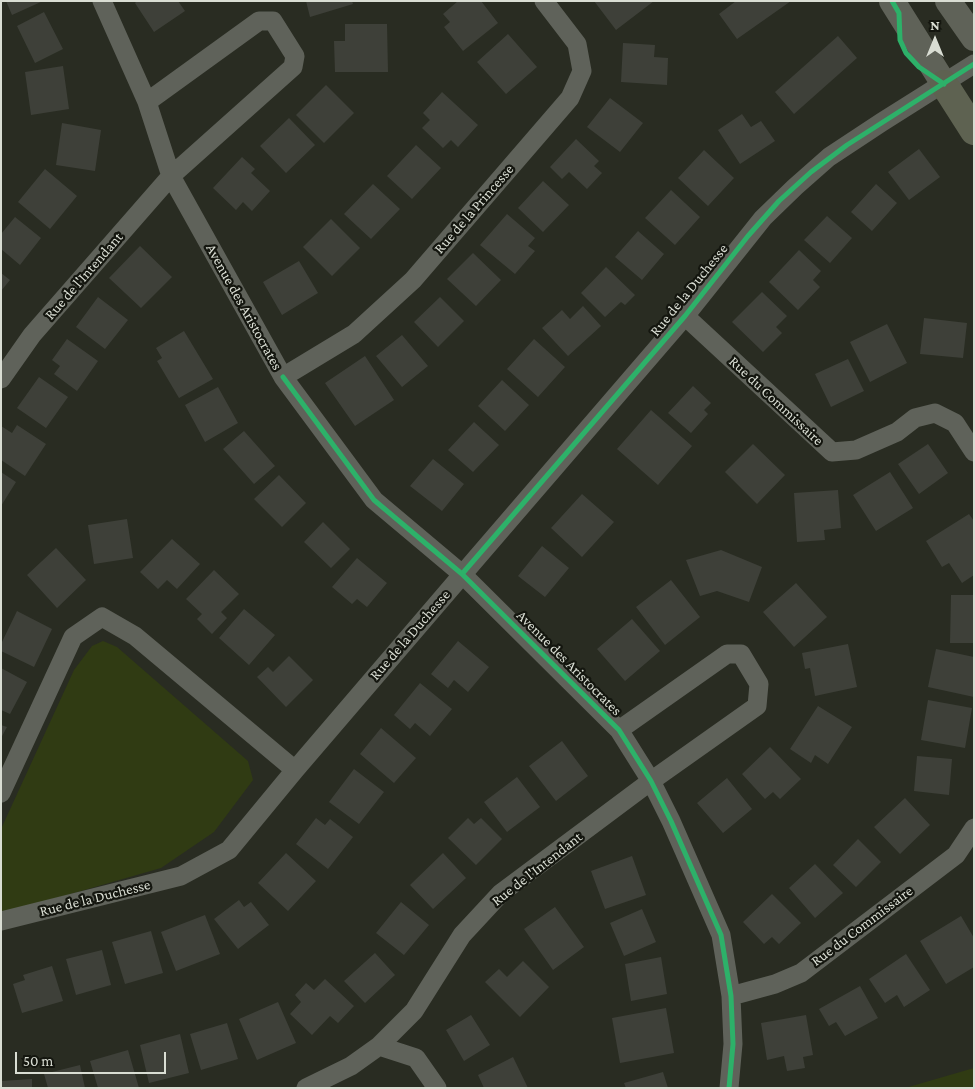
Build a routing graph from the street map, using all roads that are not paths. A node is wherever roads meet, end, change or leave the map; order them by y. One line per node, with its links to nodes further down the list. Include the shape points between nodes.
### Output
1 (102, 1): 8 (street, Avenue des Aristocrates)
2 (544, 1): 12 (street, Rue de la Princesse, via 577,44 582,71 570,98 413,280 354,334)
3 (892, 1): 7 (street)
4 (948, 1): 5 (street)
5 (974, 38)
6 (974, 64): 7 (street, Rue de la Duchesse)
7 (944, 84): 9 (highway); 11 (street, Rue de la Duchesse, via 847,145 794,187 748,236)
8 (147, 102): 10 (street, Avenue des Aristocrates); 10 (street, via 259,21 274,21 295,56 292,67)
9 (974, 131)
10 (171, 176): 12 (street, Avenue des Aristocrates); 13 (street, Rue de l'Intendant, via 32,335)
11 (685, 316): 14 (street, Rue du Commissaire, via 832,452 856,450 897,432 915,418 935,413 955,424); 15 (street, Rue de la Duchesse)
12 (283, 377): 15 (street, Avenue des Aristocrates, via 374,500)
13 (1, 379)
14 (974, 452)
15 (462, 574): 16 (street, Avenue des Aristocrates); 17 (street, Rue de la Duchesse)
16 (619, 730): 18 (street, Avenue des Aristocrates); 18 (street, Avenue des Aristocrates, via 727,654 741,654 760,684 757,706)
17 (295, 770): 19 (street, via 135,636 102,617 73,637); 21 (street, Rue de la Duchesse, via 228,850 181,876)
18 (651, 781): 22 (street, Avenue des Aristocrates, via 721,935); 23 (street, Rue de l'Intendant, via 501,893 462,935 414,1012)
19 (1, 793)
20 (974, 828): 22 (street, Rue du Commissaire, via 956,855 801,972 776,984)
21 (1, 921)
22 (732, 996): 26 (street, Avenue des Aristocrates, via 733,1044)
23 (379, 1046): 24 (street, Rue de l'Intendant, via 351,1066); 25 (street, via 416,1058)
24 (306, 1088)
25 (437, 1088)
26 (729, 1088)

